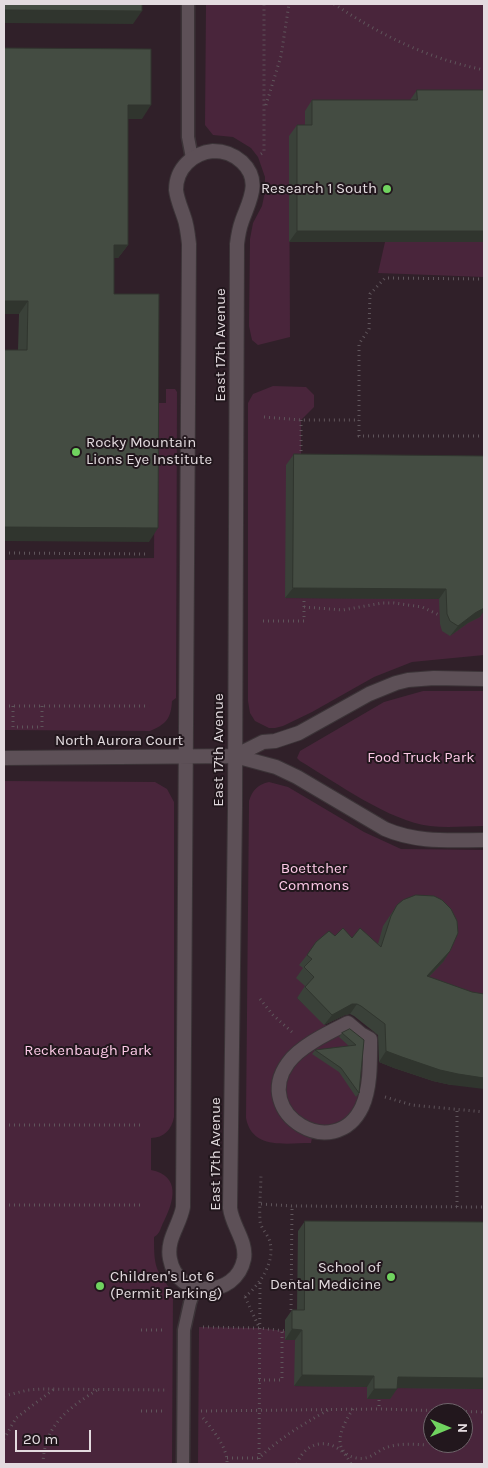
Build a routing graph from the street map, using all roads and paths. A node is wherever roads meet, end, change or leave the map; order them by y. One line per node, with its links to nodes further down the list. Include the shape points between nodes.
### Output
1 (188, 4): 8 (lane, via 188,137)
2 (264, 4): 6 (path)
3 (289, 4): 6 (path, via 281,56)
4 (334, 4): 5 (path, via 398,42 434,57)
5 (484, 70)
6 (264, 109): 7 (path)
7 (264, 152)
8 (192, 158): 26 (street, East 17th Avenue, via 213,151 232,155 247,168 253,187 237,244); 27 (street, via 180,172 176,187 189,244)
9 (484, 279): 12 (path, via 385,278 370,294 369,330 359,344)
10 (264, 417): 11 (path)
11 (301, 420): 12 (path); 14 (path)
12 (359, 420): 13 (path, via 359,436)
13 (484, 436)
14 (301, 465)
15 (4, 552): 16 (path)
16 (148, 554)
17 (304, 598): 18 (path)
18 (304, 607): 19 (path, via 343,610 394,603 422,607); 20 (path, via 304,621)
19 (439, 614)
20 (263, 621)
21 (484, 679): 26 (street, North Aurora Court, via 434,678 396,683 369,694 300,733 263,742)
22 (4, 706): 23 (path)
23 (13, 706): 24 (path); 24 (path, via 13,727 42,727)
24 (42, 706): 25 (path)
25 (147, 706)
26 (235, 756): 27 (street, North Aurora Court); 29 (street, North Aurora Court, via 276,767 297,777 397,834 426,840); 43 (street, East 17th Avenue, via 230,1208 244,1250 242,1264)
27 (186, 757): 28 (street, North Aurora Court); 45 (street, via 183,1207 169,1251 175,1272)
28 (4, 758)
29 (484, 840)
30 (260, 998): 31 (path, via 273,1015)
31 (311, 1044): 32 (street, via 348,1023 370,1039); 32 (street, via 294,1056 281,1076 279,1092 283,1108 300,1126 316,1132 341,1128 354,1119)
32 (367, 1089): 33 (path, via 404,1103)
33 (457, 1110): 34 (path); 41 (path)
34 (484, 1112)
35 (4, 1125): 36 (path)
36 (142, 1125)
37 (261, 1173): 40 (path, via 261,1204)
38 (4, 1205): 39 (path)
39 (141, 1205)
40 (292, 1206): 41 (path); 46 (path)
41 (457, 1207): 42 (path)
42 (484, 1207)
43 (235, 1277): 45 (street, via 216,1288); 47 (path)
44 (260, 1281): 47 (path)
45 (195, 1288): 65 (lane, via 184,1330)
46 (291, 1320)
47 (259, 1328): 48 (path); 48 (path, via 284,1331 282,1380)
48 (259, 1380): 57 (path)
49 (54, 1389): 50 (path); 53 (path, via 28,1390); 59 (path, via 16,1418)
50 (97, 1389): 51 (path); 64 (path, via 67,1411 54,1426 46,1441)
51 (174, 1390)
52 (379, 1392): 56 (path)
53 (4, 1396)
54 (330, 1409): 55 (path); 57 (path); 63 (path, via 282,1437)
55 (353, 1409): 56 (path); 61 (path, via 340,1436)
56 (379, 1409): 58 (path)
57 (259, 1410): 62 (path, via 198,1412 213,1431); 63 (path)
58 (484, 1412)
59 (4, 1439)
60 (423, 1445): 61 (path, via 396,1445 367,1458 353,1457)
61 (344, 1452): 68 (path, via 330,1445 314,1446 304,1452); 69 (path)
62 (227, 1458): 63 (path); 66 (path)
63 (259, 1458): 67 (path)
64 (43, 1464)
65 (183, 1464)
66 (227, 1464)
67 (259, 1464)
68 (297, 1464)
69 (351, 1464)

